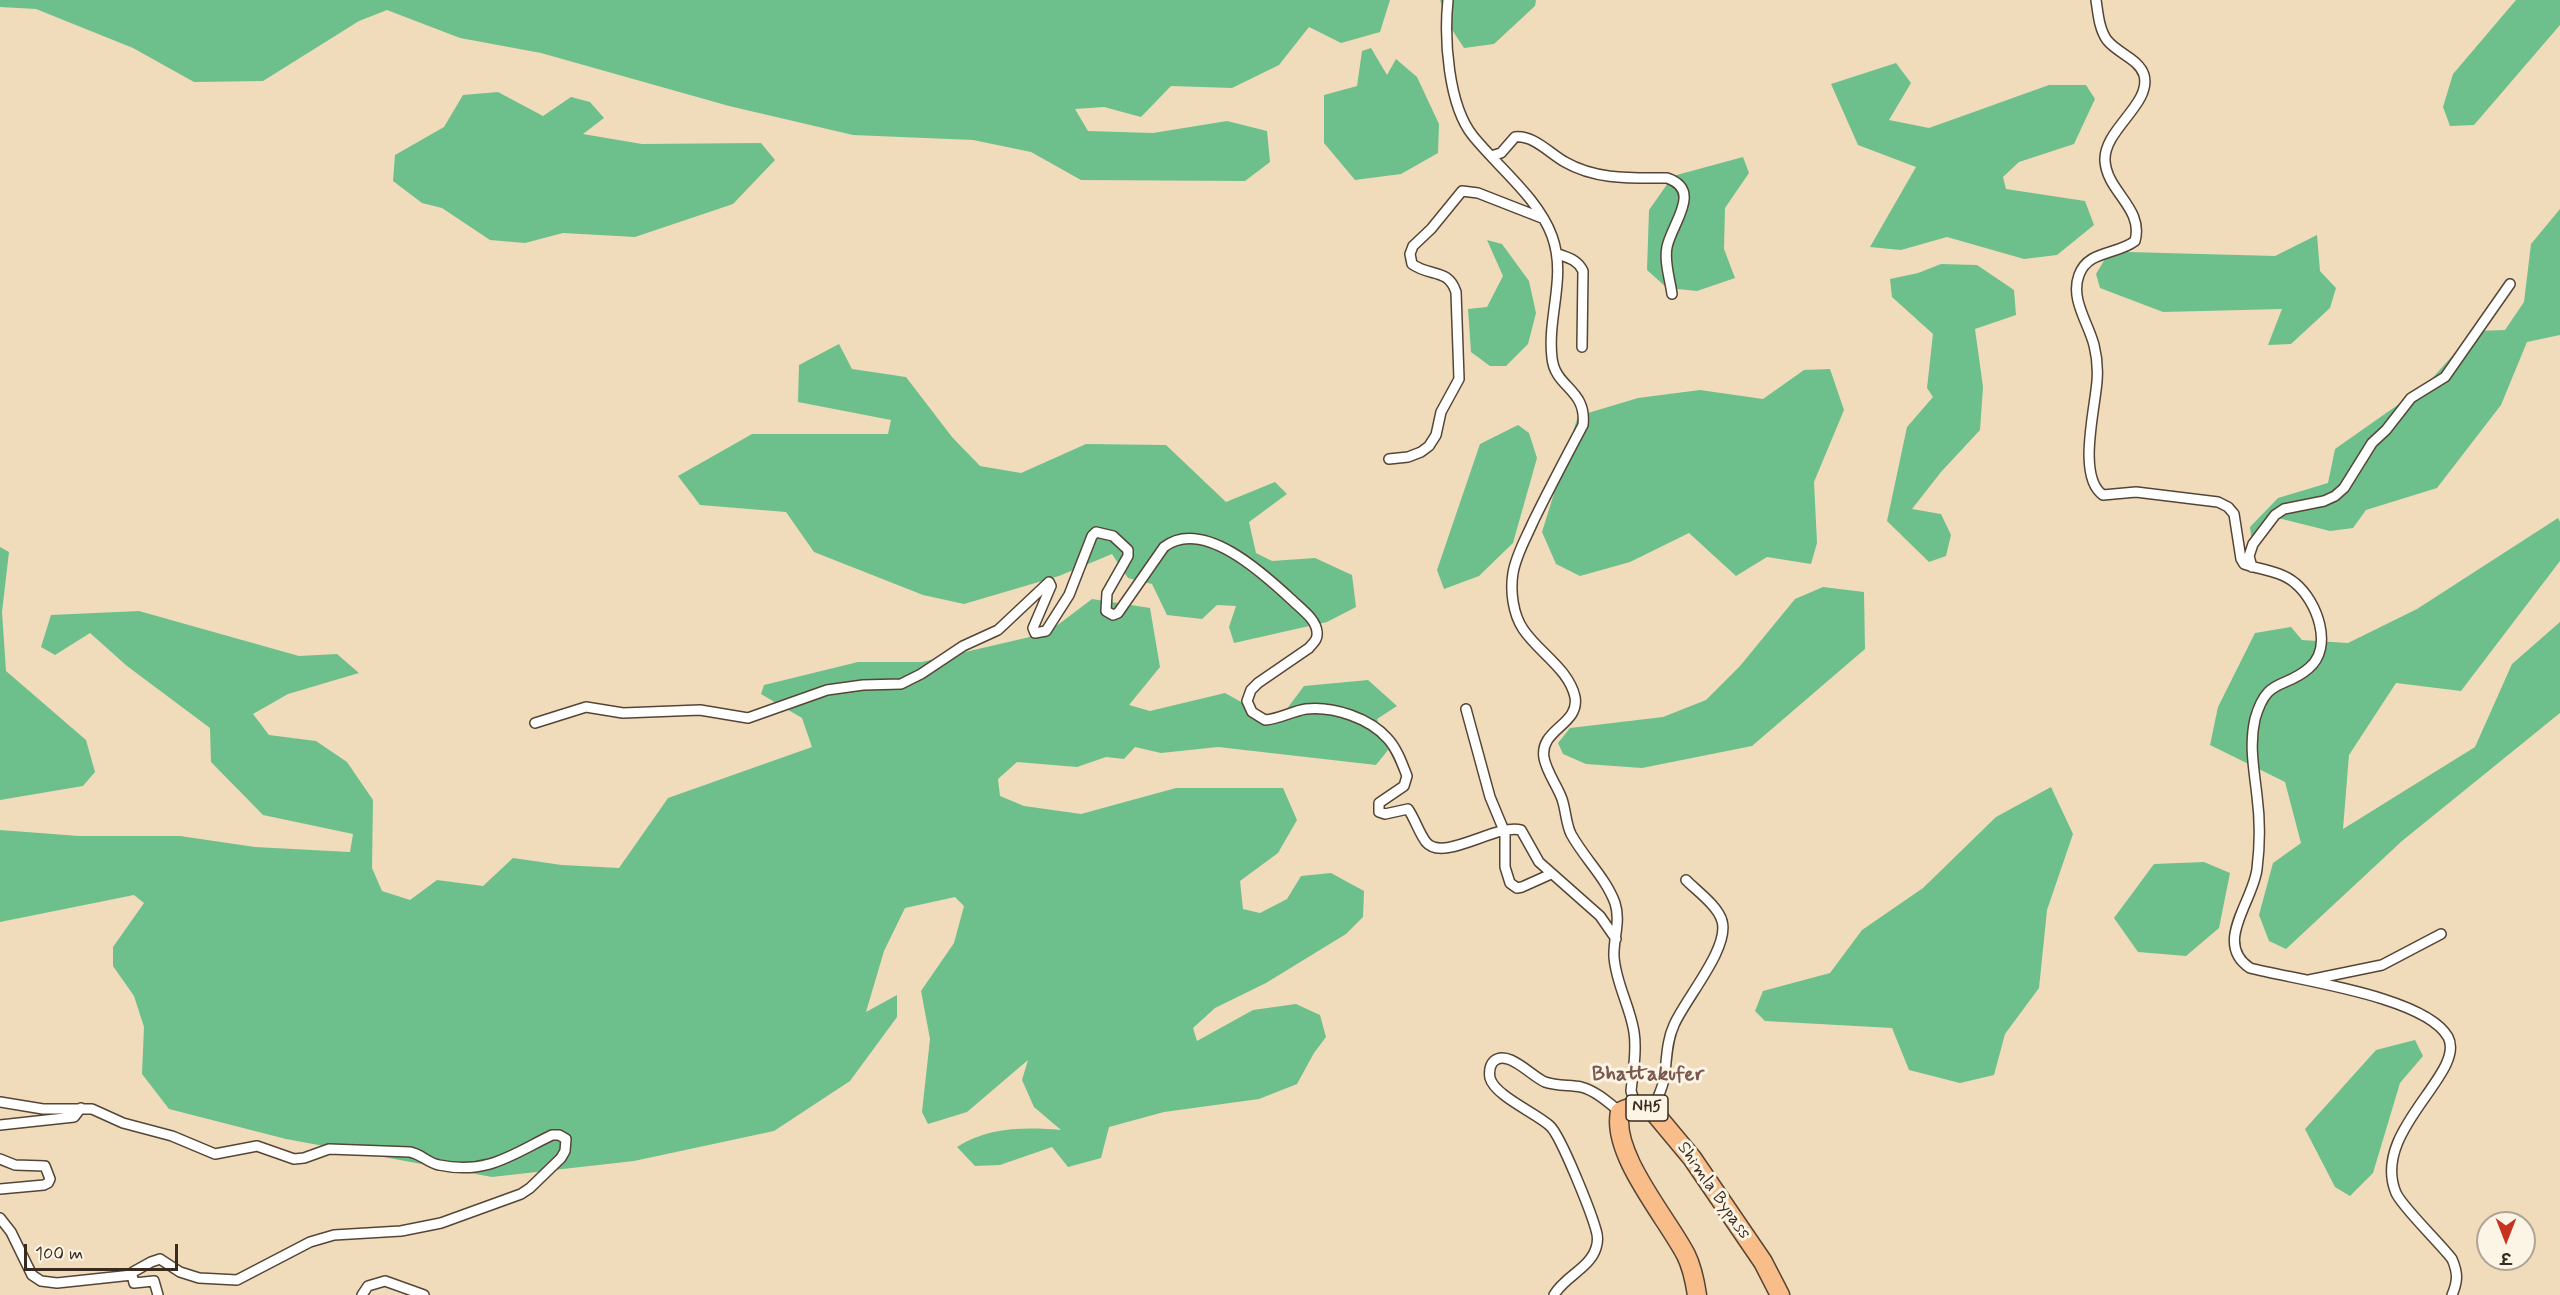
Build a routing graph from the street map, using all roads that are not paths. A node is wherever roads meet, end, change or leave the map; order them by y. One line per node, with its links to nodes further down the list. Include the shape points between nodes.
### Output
1 (1448, 0): 3 (street, via 1446,39 1455,92 1472,135)
2 (2096, 0): 10 (street, via 2107,40 2141,68 2145,85 2112,138 2105,161 2109,175 2133,213 2137,225 2135,241 2085,263 2076,285 2097,360 2089,456 2091,476 2103,495 2150,493 2206,500 2228,507 2234,514 2241,559)
3 (1491, 156): 4 (street); 7 (street, via 1521,136 1583,171 1676,181 1685,196 1666,249)
4 (1542, 218): 5 (street); 9 (street, via 1478,193 1462,191 1413,246 1412,264 1446,276 1456,292 1459,379 1429,446 1408,457)
5 (1558, 254): 8 (street, via 1580,264 1583,271); 17 (street, via 1552,360 1558,376 1581,401 1585,412 1583,425 1523,543 1513,573 1513,602 1524,631 1572,686 1576,708 1570,719 1551,733 1544,755 1571,834 1615,902)
6 (2510, 284): 10 (street, via 2450,371 2411,398 2372,443 2344,488 2324,501 2284,509 2275,515 2253,544 2249,556)
7 (1672, 294)
8 (1582, 347)
9 (1389, 459)
10 (2252, 567): 18 (street, via 2295,582 2308,597 2322,642 2309,669 2273,687 2262,699 2256,715 2252,753 2258,814 2257,871 2236,928 2235,953 2250,968)
11 (1466, 710): 13 (street, via 1490,797)
12 (535, 723): 13 (street, via 586,707 623,713 700,710 748,718 827,690 901,684 963,646 998,630 1049,582 1051,586 1033,628 1035,633 1046,631 1069,595 1096,532 1113,536 1128,550 1107,592 1106,611 1113,615 1164,548 1172,541 1198,540 1230,551 1267,577 1308,616 1317,632 1316,640 1308,648 1251,690 1247,701 1252,712 1265,720 1306,709 1333,711 1371,725 1387,738 1407,776 1404,786 1379,803 1379,812 1408,809 1426,842 1434,848 1458,845)
13 (1504, 829): 14 (street, via 1521,830 1539,862); 14 (street, via 1505,867 1510,883 1522,887)
14 (1551, 874): 17 (street, via 1600,916)
15 (1686, 880): 21 (street, via 1715,909 1724,932 1673,1025 1664,1080)
16 (2441, 934): 18 (street, via 2382,965)
17 (1616, 939): 21 (street, via 1614,957 1634,1033 1632,1091 1634,1100)
18 (2304, 981): 34 (street, via 2398,1003 2425,1016 2448,1038 2450,1059 2399,1139 2392,1176 2397,1195 2452,1259 2457,1271)
19 (0, 1102): 20 (street, via 48,1109)
20 (81, 1108): 23 (street, via 74,1117); 27 (street, via 171,1136 211,1154 260,1146 294,1159 329,1149 410,1152 442,1166 479,1168 552,1135 566,1139 561,1158 527,1190 461,1217 401,1231 322,1237 237,1280 192,1276 160,1260)
21 (1648, 1108): 22 (highway, NH5, via 1628,1107); 33 (highway, Shimla Bypass / NH5, via 1692,1158 1763,1262)
22 (1620, 1112): 31 (street, via 1599,1095 1584,1088 1547,1083 1505,1058 1494,1061 1489,1069 1490,1081 1499,1091 1552,1127 1597,1232 1596,1248 1590,1259); 32 (highway, NH5, via 1621,1144 1686,1256)
23 (0, 1125)
24 (0, 1159): 25 (street, via 15,1165 45,1166 50,1179 44,1185)
25 (0, 1189)
26 (0, 1218): 27 (street, via 32,1275 41,1281 57,1283)
27 (132, 1275): 28 (street, via 134,1283 154,1281)
28 (158, 1295)
29 (362, 1295): 30 (street, via 368,1286 385,1281)
30 (424, 1295)
31 (1554, 1295)
32 (1697, 1295)
33 (1780, 1295)
34 (2452, 1295)

